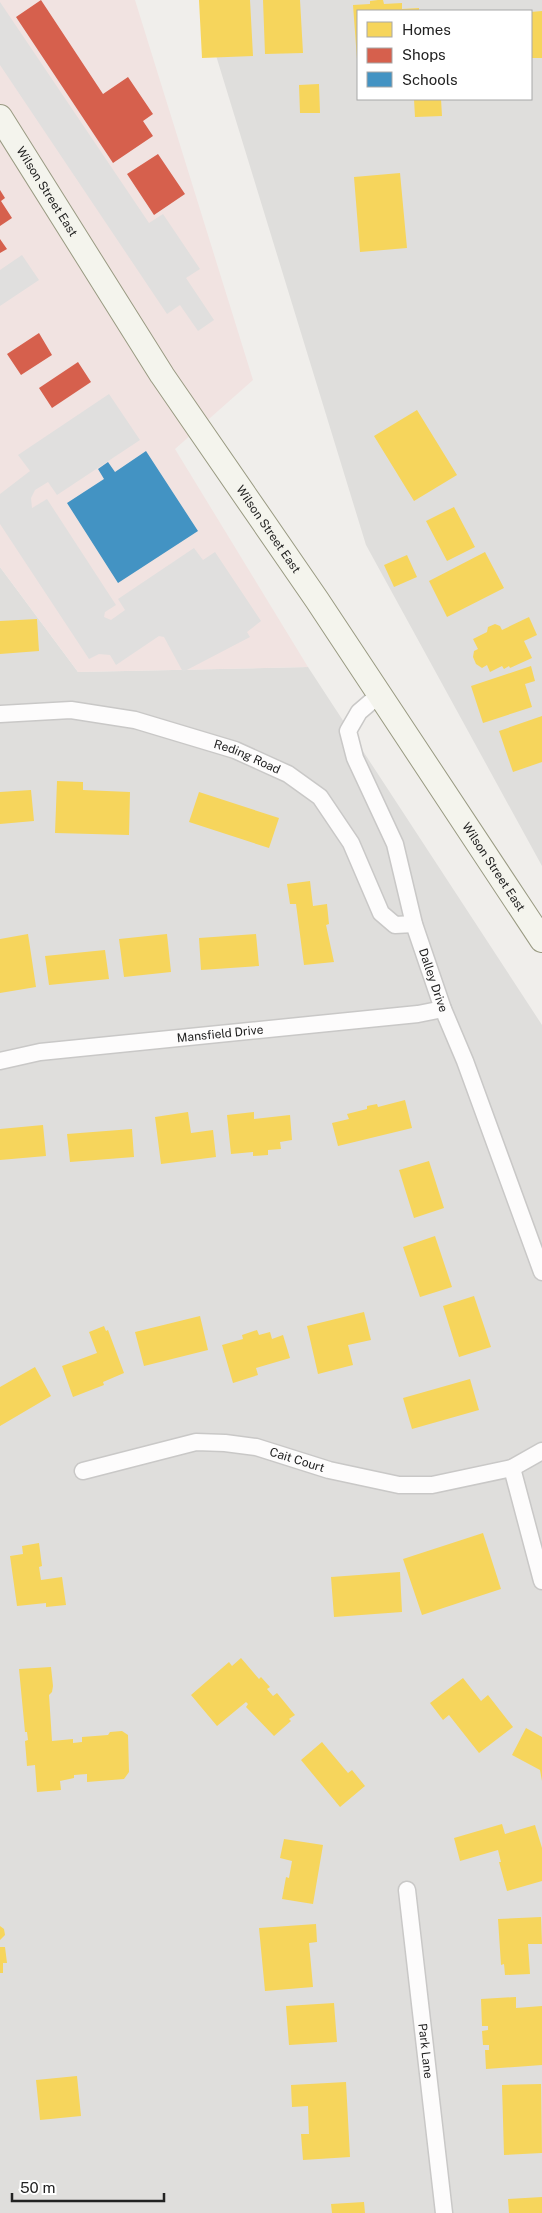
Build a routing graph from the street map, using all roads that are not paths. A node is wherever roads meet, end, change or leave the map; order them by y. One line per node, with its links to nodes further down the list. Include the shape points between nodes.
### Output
1 (0, 117): 2 (main road, Wilson Street East, via 162,375)
2 (380, 694): 4 (street, Dalley Drive, via 359,712 348,731 355,758 395,844); 5 (main road, Wilson Street East)
3 (0, 714): 4 (street, Reding Road, via 71,710 135,720 235,750 288,774 320,797 352,842 381,913 394,925)
4 (414, 924): 6 (street, Dalley Drive)
5 (542, 940)
6 (443, 1009): 7 (street, Mansfield Drive, via 40,1052); 8 (street, Dalley Drive)
7 (0, 1061)
8 (542, 1272)
9 (542, 1451): 10 (street)
10 (512, 1468): 11 (street, Cait Court, via 432,1485 399,1486 329,1470 256,1447 196,1442); 12 (street)
11 (83, 1471)
12 (542, 1581)
13 (407, 1890): 14 (street, Park Lane)
14 (444, 2213)

